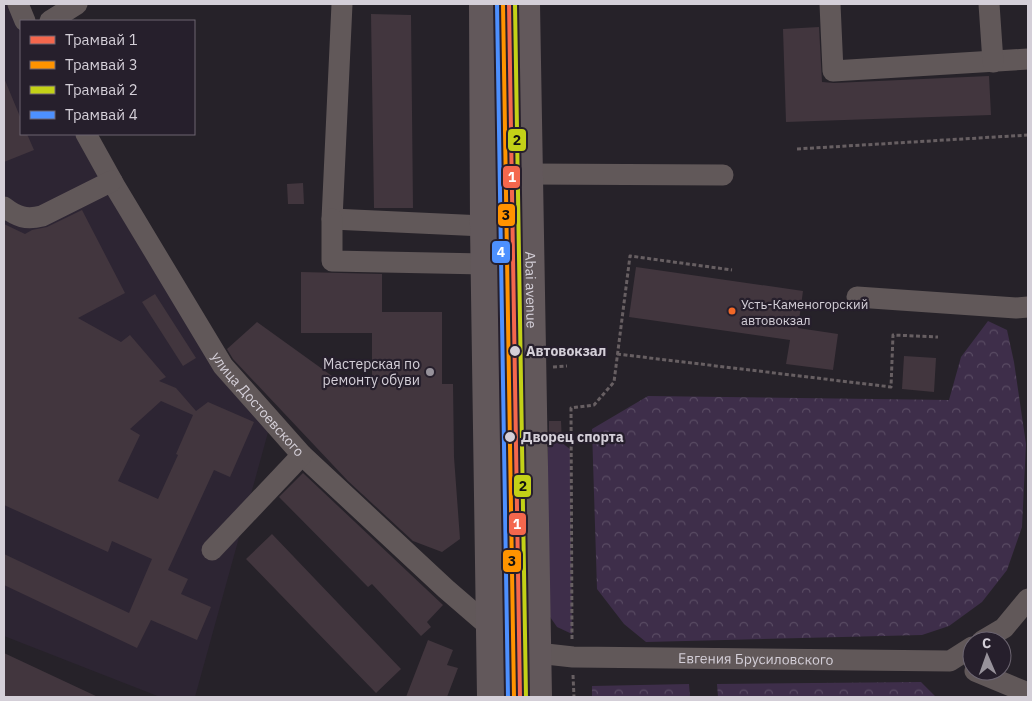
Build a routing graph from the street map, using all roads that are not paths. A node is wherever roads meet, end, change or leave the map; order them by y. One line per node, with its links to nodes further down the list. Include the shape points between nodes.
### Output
1 (18, 4): 8 (street)
2 (77, 4): 9 (street)
3 (342, 4): 17 (street)
4 (483, 4): 18 (main road)
5 (526, 4): 13 (main road, Abai avenue)
6 (830, 4): 11 (street, via 833,71)
7 (989, 4): 11 (street)
8 (25, 20)
9 (52, 20)
10 (1028, 59): 11 (street)
11 (993, 62)
12 (87, 135): 15 (street, улица Достоевского)
13 (529, 174): 14 (street); 27 (main road, Abai avenue)
14 (724, 175)
15 (112, 181): 16 (street, via 34,218 17,216); 22 (street, улица Достоевского, via 223,366)
16 (4, 207)
17 (332, 219): 18 (street); 19 (street, via 332,261)
18 (484, 226): 19 (main road)
19 (486, 264): 25 (main road)
20 (857, 297): 21 (street)
21 (1028, 307)
22 (302, 455): 23 (street); 25 (street, улица Достоевского)
23 (212, 550)
24 (1028, 599): 26 (street)
25 (490, 627): 27 (street, улица Достоевского); 33 (main road)
26 (999, 631)
27 (538, 653): 29 (street, Евгения Брусиловского, via 573,657); 34 (main road, Abai avenue)
28 (962, 653): 29 (street)
29 (950, 661): 30 (street)
30 (962, 666)
31 (1001, 681): 32 (street)
32 (1028, 692)
33 (491, 697)
34 (538, 697)

